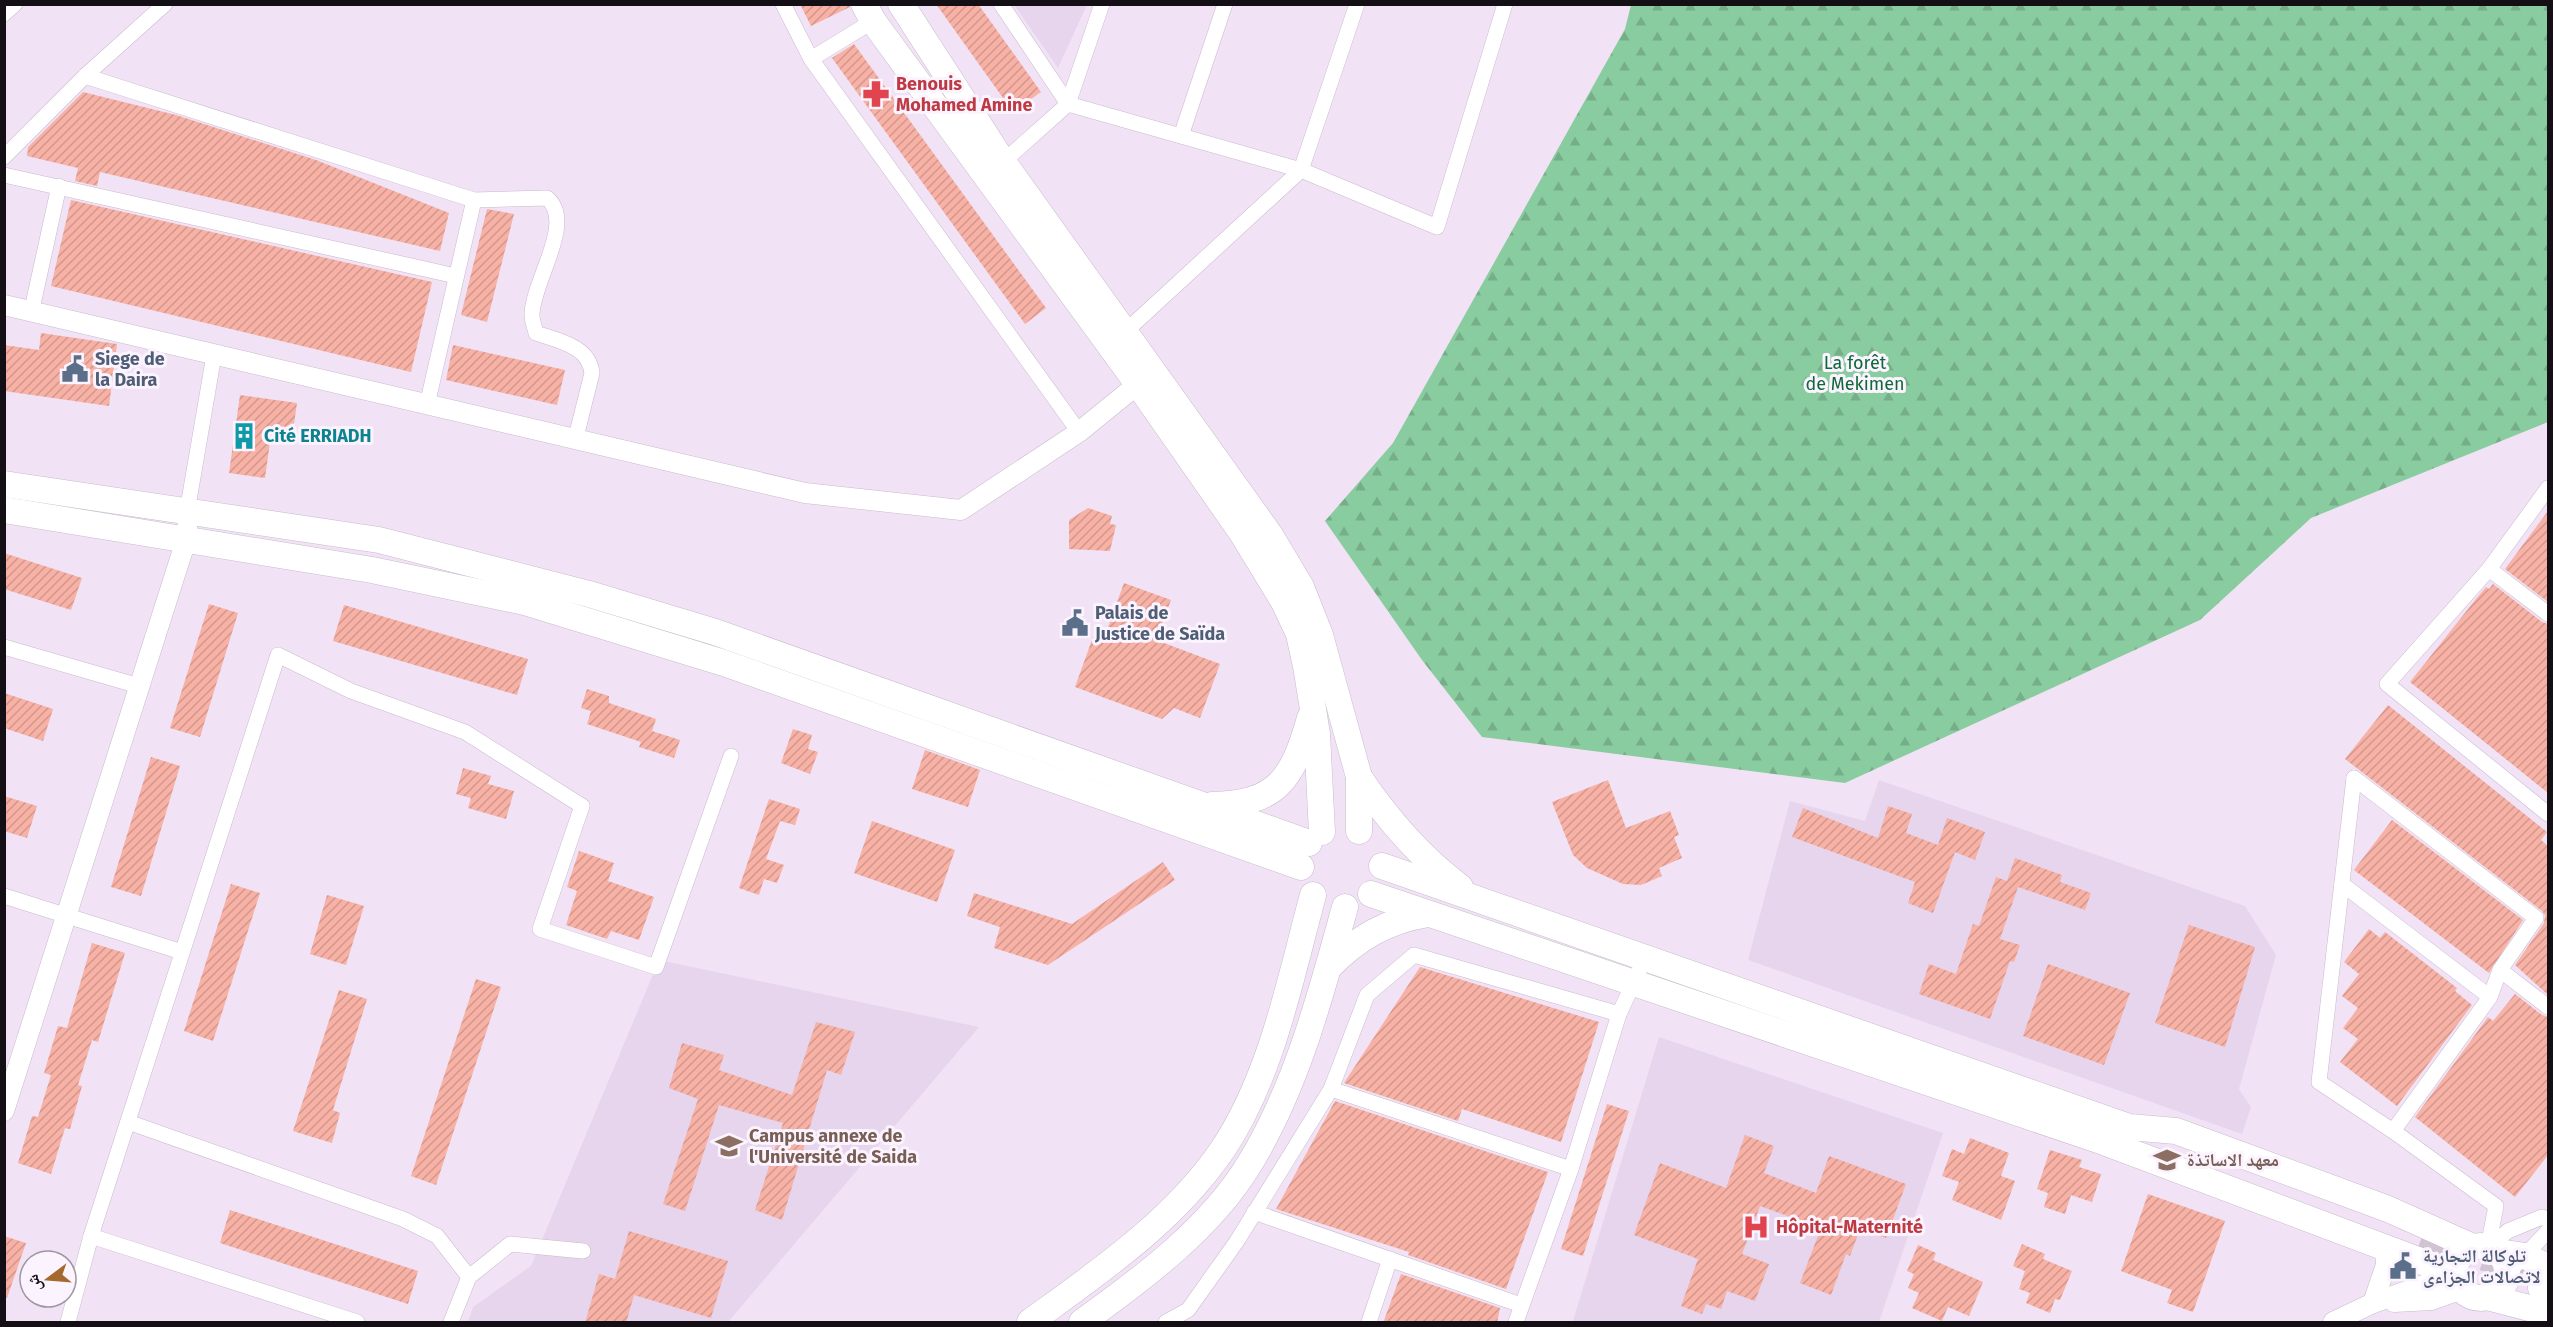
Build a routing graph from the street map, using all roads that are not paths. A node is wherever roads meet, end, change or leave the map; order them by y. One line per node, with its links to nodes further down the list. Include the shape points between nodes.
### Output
1 (15, 4): 11 (street)
2 (165, 4): 13 (street)
3 (783, 4): 12 (street)
4 (901, 4): 17 (main road)
5 (1001, 4): 14 (street)
6 (1102, 4): 14 (street)
7 (1225, 4): 15 (street)
8 (1357, 4): 18 (street)
9 (1505, 4): 18 (street, via 1437,227)
10 (869, 13): 12 (street); 27 (main road)
11 (4, 14)
12 (811, 59): 29 (street)
13 (85, 76): 16 (street); 21 (street)
14 (1068, 104): 15 (street); 17 (street)
15 (1181, 136): 18 (street)
16 (4, 157)
17 (1003, 162): 25 (main road)
18 (1301, 170): 25 (street)
19 (4, 175): 20 (street)
20 (59, 186): 22 (street); 24 (street)
21 (474, 200): 22 (street); 30 (street, via 547,198 555,205 558,222 532,315 536,333 584,353 591,362 592,373)
22 (456, 276): 28 (street)
23 (4, 305): 24 (street)
24 (32, 309): 26 (street)
25 (1126, 331): 42 (main road, via 1270,535 1301,587 1320,635)
26 (214, 355): 28 (street); 34 (street)
27 (1138, 384): 29 (street); 40 (main road, via 1242,533 1284,602 1299,634)
28 (427, 405): 30 (street)
29 (1079, 432): 30 (street, via 962,510 805,494)
30 (575, 441)
31 (4, 484): 34 (main road)
32 (2548, 488): 36 (street)
33 (4, 510): 35 (main road)
34 (187, 512): 35 (street); 43 (main road, via 379,540 589,594 715,632)
35 (187, 537): 39 (street); 48 (main road, via 525,602 724,663)
36 (2489, 569): 37 (street); 44 (street, via 2387,684)
37 (2548, 614)
38 (4, 647): 39 (street)
39 (140, 687): 55 (street)
40 (1311, 712): 43 (main road, via 1298,757 1269,792 1241,805); 46 (main road, via 1317,734)
41 (731, 756): 57 (street, via 656,967 540,929 582,806 465,732 351,691 278,655)
42 (1359, 777): 45 (main road); 53 (main road, via 1399,831)
43 (1197, 805): 46 (main road)
44 (2548, 814)
45 (1359, 831): 46 (main road, via 1336,827); 47 (main road, via 1373,842)
46 (1315, 837): 48 (main road)
47 (1382, 866): 50 (main road); 53 (main road)
48 (1301, 867): 51 (main road, via 1304,882)
49 (2342, 884): 60 (street, via 2354,778 2536,918); 62 (street); 69 (street, via 2319,1082)
50 (1371, 894): 54 (main road); 56 (main road)
51 (1313, 895): 54 (main road, via 1324,904); 91 (main road, via 1276,1030 1253,1091 1224,1148 1191,1191 1150,1230)
52 (4, 896): 55 (street)
53 (1475, 898): 58 (main road)
54 (1345, 907): 59 (main road)
55 (67, 914): 57 (street); 66 (street)
56 (1428, 914): 59 (main road, via 1383,926 1362,937); 61 (main road)
57 (182, 952): 67 (street)
58 (1646, 958): 61 (street); 68 (main road)
59 (1328, 969): 92 (main road, via 1281,1103 1249,1164 1214,1211)
60 (2500, 970): 62 (street); 63 (street)
61 (1634, 981): 64 (street); 70 (main road)
62 (2490, 997): 69 (street)
63 (2548, 1007)
64 (1619, 1014): 65 (street, via 1414,955 1367,995); 71 (street)
65 (1331, 1089): 71 (street); 72 (street)
66 (4, 1111)
67 (128, 1122): 75 (street); 81 (street, via 403,1219 436,1236)
68 (2129, 1127): 70 (main road, via 2421,1241 2175,1158); 78 (main road, via 2175,1131 2388,1209)
69 (2393, 1131): 78 (street, via 2496,1206)
70 (2104, 1142): 76 (main road)
71 (1571, 1169): 86 (street)
72 (1254, 1212): 80 (street); 93 (street, via 1188,1310)
73 (2548, 1220): 78 (street, via 2542,1217 2508,1231)
74 (2548, 1232): 79 (street)
75 (91, 1236): 88 (street); 89 (street)
76 (2385, 1248): 82 (main road); 85 (street, via 2386,1265)
77 (583, 1251): 81 (street, via 510,1244)
78 (2492, 1255): 79 (main road); 82 (main road, via 2460,1257); 84 (main road, via 2501,1289)
79 (2525, 1256): 83 (main road)
80 (1390, 1259): 86 (street); 94 (street)
81 (469, 1277): 90 (street)
82 (2459, 1281): 84 (main road, via 2478,1298); 85 (street)
83 (2547, 1281)
84 (2487, 1297): 87 (main road)
85 (2373, 1303): 96 (street)
86 (1521, 1305): 95 (street)
87 (2548, 1313)
88 (68, 1323)
89 (357, 1323)
90 (452, 1323)
91 (1030, 1323)
92 (1082, 1323)
93 (1166, 1323)
94 (1370, 1323)
95 (1516, 1323)
96 (2333, 1323)

